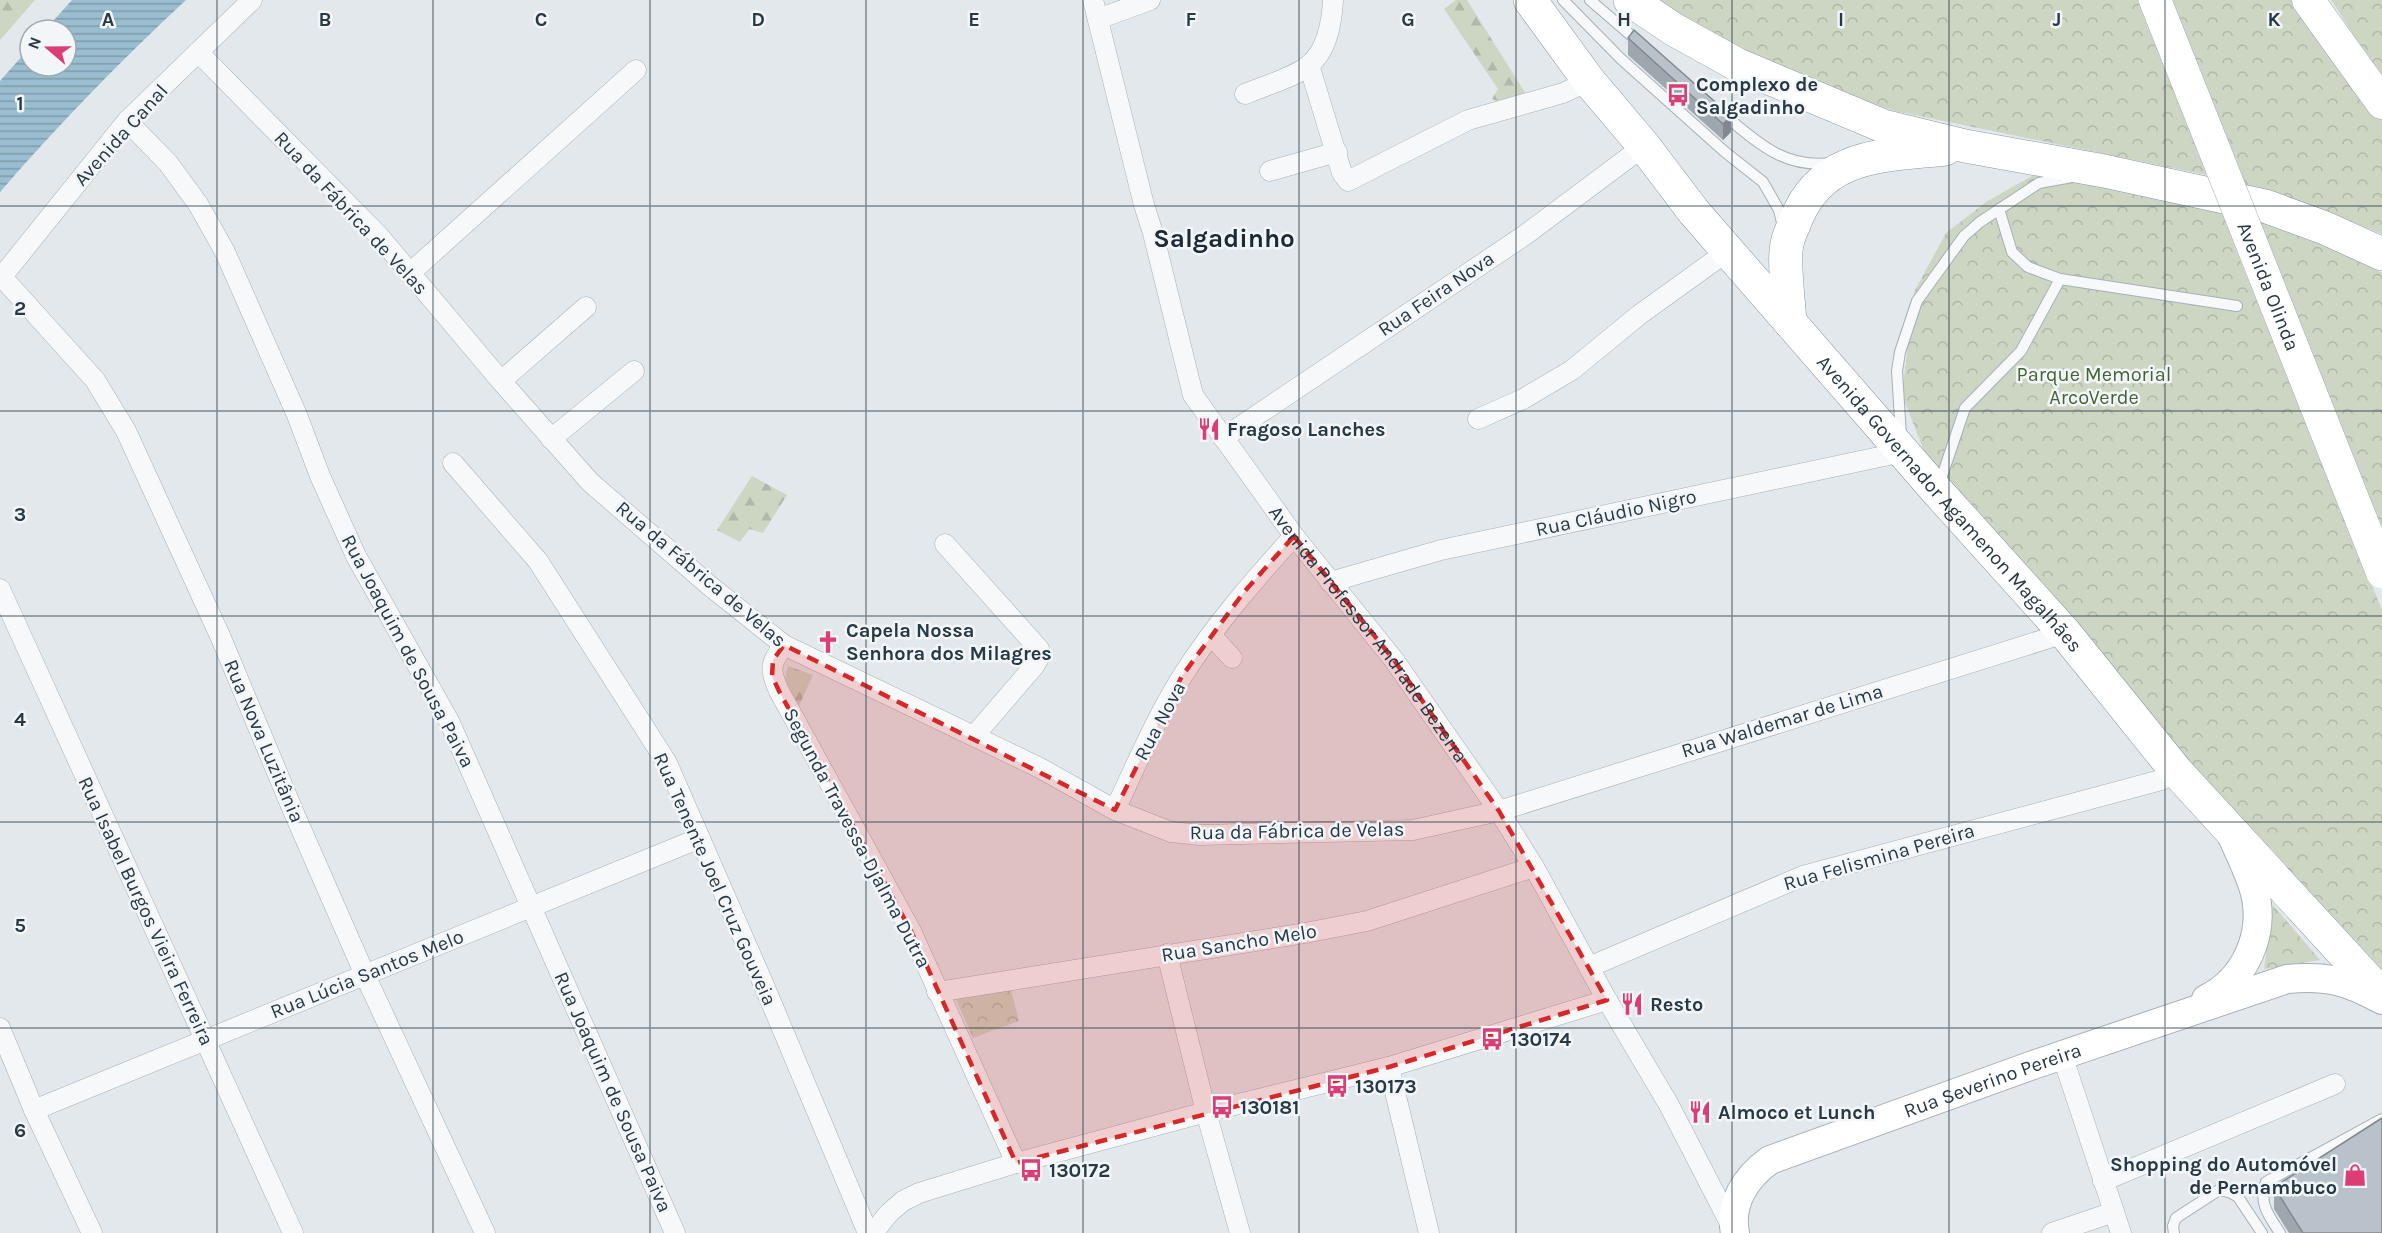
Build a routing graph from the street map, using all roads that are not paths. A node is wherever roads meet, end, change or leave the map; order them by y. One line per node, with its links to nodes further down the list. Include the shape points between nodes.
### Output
1 (252, 0): 12 (street, Avenida Canal)
2 (1093, 0): 11 (street, Avenida Professor Andrade Bezerra)
3 (1150, 0): 11 (street)
4 (1333, 0): 14 (street, via 1321,51)
5 (1530, 0): 16 (highway, Avenida Governador Agamenon Magalhães)
6 (1563, 0): 28 (lane, via 1622,59 1763,182 1779,210)
7 (1590, 0): 13 (lane)
8 (1630, 0): 22 (highway, via 1738,65 1884,126)
9 (2155, 0): 47 (main road, Avenida Olinda, bridge)
10 (2308, 0): 18 (main road)
11 (1098, 19): 40 (street, Avenida Professor Andrade Bezerra, via 1193,395)
12 (198, 52): 20 (street, Avenida Canal); 31 (street, Rua da Fábrica de Velas, via 379,236)
13 (1651, 53)
14 (1309, 65): 17 (street); 23 (street)
15 (636, 70): 31 (street)
16 (1589, 81): 21 (highway, Avenida Governador Agamenon Magalhães); 23 (street, via 1563,93 1468,120 1351,181 1342,173)
17 (1245, 94)
18 (2382, 103)
19 (1713, 105): 24 (lane, via 1779,156 1812,165)
20 (127, 122): 32 (street, Avenida Canal); 61 (street, Rua Joaquim de Sousa Paiva, via 168,163 198,204 225,252 356,556 450,723)
21 (1644, 146): 29 (highway, Avenida Governador Agamenon Magalhães); 40 (street, Rua Feira Nova, via 1525,235)
22 (1965, 146): 24 (highway); 26 (highway)
23 (1337, 152): 25 (street)
24 (1864, 158): 28 (highway, via 1832,171 1820,182 1798,214)
25 (1270, 171)
26 (2104, 171): 27 (lane, via 2039,183); 30 (highway, via 2265,206)
27 (1999, 210): 33 (lane, via 2018,260); 42 (lane, via 1964,236 1917,301 1897,371)
28 (1786, 245): 36 (highway)
29 (1728, 251): 36 (highway, Avenida Governador Agamenon Magalhães); 39 (street, via 1639,315 1572,370 1523,399)
30 (2382, 254)
31 (410, 273): 38 (street, Rua da Fábrica de Velas)
32 (1, 278): 64 (street, Rua Nova Luzitânia, via 95,380 126,432 221,638)
33 (2060, 279): 34 (lane); 44 (lane, via 2021,351 1965,408)
34 (2237, 306)
35 (586, 307): 38 (street)
36 (1790, 322): 42 (highway, Avenida Governador Agamenon Magalhães)
37 (634, 371): 41 (street)
38 (501, 381): 41 (street, Rua da Fábrica de Velas)
39 (1478, 419)
40 (1223, 438): 45 (street, Avenida Professor Andrade Bezerra)
41 (551, 439): 52 (street, Rua da Fábrica de Velas, via 591,482)
42 (1903, 452): 44 (highway, Avenida Governador Agamenon Magalhães); 48 (street, Rua Cláudio Nigro, via 1441,550)
43 (453, 463): 59 (street, Rua Tenente Joel Cruz Gouveia, via 538,561 667,763)
44 (1937, 491): 50 (highway, Avenida Governador Agamenon Magalhães)
45 (1294, 536): 48 (street, Avenida Professor Andrade Bezerra); 51 (street, Rua Nova)
46 (945, 544): 54 (street, via 1039,649 1035,665)
47 (2382, 572)
48 (1330, 582): 57 (street, Avenida Professor Andrade Bezerra, via 1394,660)
49 (0, 589): 71 (street, Rua Isabel Burgos Vieira Ferreira)
50 (2066, 633): 55 (highway, Avenida Governador Agamenon Magalhães); 57 (street, Rua Waldemar de Lima)
51 (1211, 635): 53 (street); 56 (street, Rua Nova, via 1182,676)
52 (784, 645): 54 (street, Rua da Fábrica de Velas); 65 (street, Segunda Travessa Djalma Dutra, via 773,660 772,676 911,931)
53 (1232, 658)
54 (974, 736): 56 (street, Rua da Fábrica de Velas)
55 (2177, 772): 58 (highway, Avenida Governador Agamenon Magalhães); 63 (street, Rua Felismina Pereira, via 2161,780 1803,876)
56 (1115, 810): 57 (street, Rua da Fábrica de Velas, via 1172,832 1200,836 1413,830)
57 (1499, 811): 60 (street, Avenida Professor Andrade Bezerra)
58 (2229, 828): 66 (highway, Avenida Governador Agamenon Magalhães); 69 (main road, Rua Severino Pereira, via 2258,908 2254,944 2244,965 2221,991)
59 (700, 838): 61 (street, Rua Lúcia Santos Melo); 86 (street, Rua Tenente Joel Cruz Gouveia)
60 (1534, 867): 62 (street, Rua Sancho Melo, via 1367,921); 63 (street, Avenida Professor Andrade Bezerra)
61 (531, 907): 64 (street, Rua Lúcia Santos Melo); 85 (street, Rua Joaquim de Sousa Paiva)
62 (1167, 954): 65 (street, Rua Sancho Melo); 76 (street)
63 (1589, 967): 67 (street, Avenida Professor Andrade Bezerra)
64 (365, 975): 71 (street, Rua Lúcia Santos Melo); 84 (street, Rua Nova Luzitânia)
65 (937, 992): 78 (street, Segunda Travessa Djalma Dutra)
66 (2382, 996)
67 (1607, 1000): 73 (street); 81 (street, Avenida Professor Andrade Bezerra, via 1669,1105)
68 (2382, 1000): 69 (main road, Rua Severino Pereira, via 2335,979 2287,979)
69 (2161, 1021): 72 (main road, Rua Severino Pereira)
70 (0, 1028): 75 (street)
71 (205, 1040): 75 (street, Rua Lúcia Santos Melo); 83 (street, Rua Isabel Burgos Vieira Ferreira)
72 (2062, 1055): 79 (street); 81 (main road, Rua Severino Pereira, via 1770,1160 1744,1185 1734,1212)
73 (1389, 1068): 76 (street); 89 (street)
74 (2335, 1084): 79 (street)
75 (33, 1110): 82 (street)
76 (1206, 1112): 78 (street); 88 (street)
77 (2382, 1119): 94 (lane, via 2266,1182 2262,1200)
78 (1016, 1163): 87 (street, via 919,1193 889,1213)
79 (2103, 1180): 80 (street)
80 (2114, 1212): 90 (street); 91 (street)
81 (1735, 1232)
82 (92, 1233)
83 (293, 1233)
84 (485, 1233)
85 (675, 1233)
86 (868, 1233)
87 (873, 1233)
88 (1240, 1233)
89 (1429, 1233)
90 (2052, 1233)
91 (2121, 1233)
92 (2174, 1233): 93 (lane, via 2176,1218 2219,1190 2238,1197)
93 (2262, 1233)
94 (2280, 1233)

